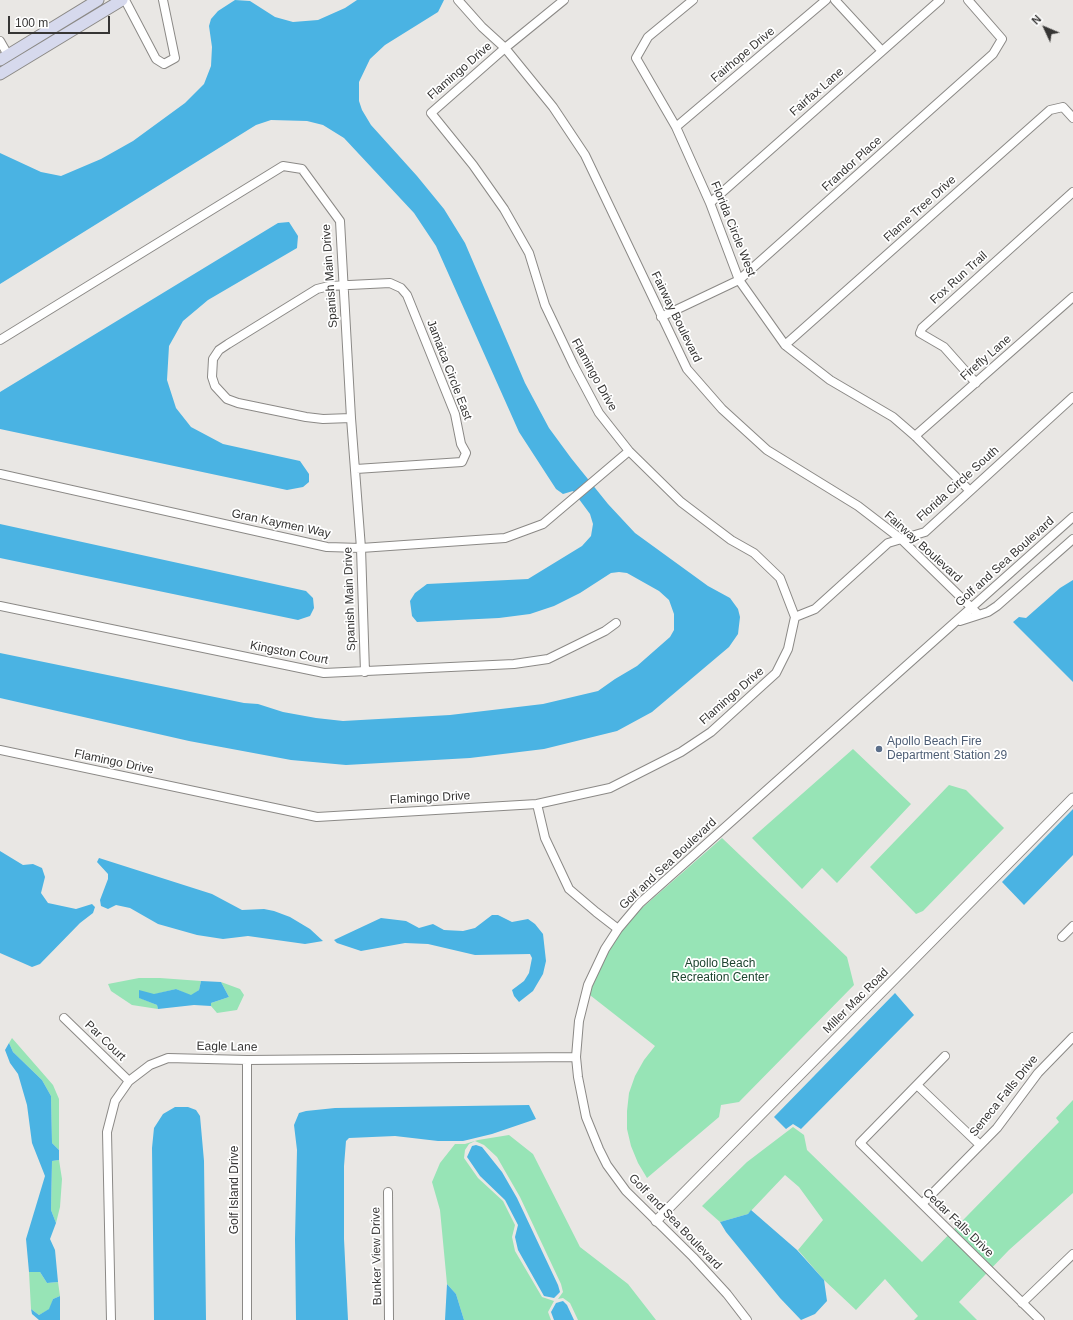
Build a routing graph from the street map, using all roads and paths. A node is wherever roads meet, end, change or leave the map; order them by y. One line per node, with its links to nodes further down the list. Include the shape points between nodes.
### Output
1 (98, 0): 15 (main road)
2 (122, 0): 16 (main road)
3 (125, 0): 4 (street, via 156,59 164,64 175,58)
4 (164, 0)
5 (459, 0): 13 (street, Fairway Boulevard, via 482,27)
6 (564, 0): 13 (street, Flamingo Drive)
7 (693, 0): 19 (street, Florida Circle West, via 648,37 636,58)
8 (826, 0): 19 (street, Fairhope Drive)
9 (835, 0): 14 (street)
10 (940, 0): 14 (street, Fairfax Lane)
11 (968, 0): 22 (street, Frandor Place, via 1002,39 993,54)
12 (0, 41): 15 (street)
13 (505, 48): 25 (street, Fairway Boulevard, via 553,107 585,155); 32 (street, Flamingo Drive, via 431,113 504,209 528,253 545,305 574,366 599,412)
14 (882, 51): 21 (street, Fairfax Lane)
15 (4, 58): 16 (street)
16 (14, 66): 17 (main road)
17 (0, 74)
18 (1073, 118): 27 (street, Flame Tree Drive, via 1063,107 1050,110)
19 (676, 128): 21 (street, Florida Circle West)
20 (1073, 192): 28 (street, Fox Run Trail, via 922,328 920,333 944,347)
21 (710, 203): 22 (street, Florida Circle West)
22 (739, 280): 25 (street, Frandor Place); 27 (street, Florida Circle West)
23 (343, 285): 26 (street, Spanish Main Drive, via 340,221 302,169 283,166); 30 (street, Spanish Main Drive); 30 (street, via 316,289 219,350 213,359 212,377 221,393 238,403 306,417); 33 (street, Jamaica Circle East, via 390,283 404,292 455,414 461,444 466,453 462,462)
24 (1073, 297): 28 (street, Firefly Lane)
25 (661, 317): 38 (street, Fairway Boulevard, via 687,369 722,409 767,450 858,506)
26 (0, 340)
27 (785, 345): 31 (street, Florida Circle West, via 830,380 893,417)
28 (976, 383): 31 (street, Firefly Lane)
29 (1073, 397): 35 (street, Florida Circle South)
30 (351, 418): 33 (street, Spanish Main Drive)
31 (915, 436): 35 (street, Florida Circle West)
32 (629, 451): 39 (street, Gran Kaymen Way, via 543,524 505,538); 43 (street, Flamingo Drive, via 680,502 730,540 754,554 780,578)
33 (356, 469): 39 (street, Spanish Main Drive)
34 (0, 474): 39 (street, Gran Kaymen Way, via 327,547)
35 (969, 490): 38 (street, Florida Circle South, via 924,532)
36 (1073, 517): 41 (street, Golf and Sea Boulevard)
37 (1073, 539): 42 (street, Golf and Sea Boulevard, via 997,606 988,612)
38 (901, 540): 41 (street, Fairway Boulevard); 43 (street, Florida Circle South, via 888,543 815,609)
39 (361, 548): 46 (street, Spanish Main Drive)
40 (0, 606): 46 (street, Kingston Court, via 324,673)
41 (971, 608): 42 (street, Fairway Boulevard); 45 (street, Golf and Sea Boulevard)
42 (978, 614): 45 (street, Golf and Sea Boulevard)
43 (795, 617): 49 (street, Flamingo Drive, via 788,649 776,673 711,732 681,752 610,788)
44 (616, 623): 46 (street, Kingston Court, via 548,659 514,664)
45 (954, 624): 51 (street, Golf and Sea Boulevard, via 640,903)
46 (365, 672)
47 (0, 750): 49 (street, Flamingo Drive, via 317,816)
48 (1073, 798): 63 (street, Miller Mac Road)
49 (537, 804): 51 (street, via 545,838 569,889)
50 (1073, 926): 52 (street)
51 (618, 929): 56 (street, Golf and Sea Boulevard, via 596,967 584,998)
52 (1062, 937)
53 (64, 1018): 58 (street, Par Court)
54 (1073, 1037): 60 (street, Seneca Falls Drive, via 1038,1073 1010,1111)
55 (945, 1056): 59 (street)
56 (576, 1057): 57 (street, Eagle Lane); 63 (street, Golf and Sea Boulevard, via 580,1096 598,1149 626,1191)
57 (247, 1060): 58 (street, Eagle Lane, via 168,1058 150,1065); 67 (street, Golf Island Drive)
58 (130, 1081): 66 (street, Eagle Lane, via 115,1101 107,1132)
59 (917, 1085): 60 (street); 62 (street, Cedar Falls Drive, via 860,1143)
60 (980, 1145): 62 (street, Seneca Falls Drive)
61 (388, 1192): 68 (street, Bunker View Drive)
62 (922, 1204): 65 (street, Cedar Falls Drive)
63 (656, 1221): 69 (street, Golf and Sea Boulevard, via 693,1257)
64 (1073, 1254): 65 (street)
65 (1022, 1303): 70 (street, Cedar Falls Drive)
66 (111, 1320)
67 (248, 1320)
68 (389, 1320)
69 (747, 1320)
70 (1040, 1320)

